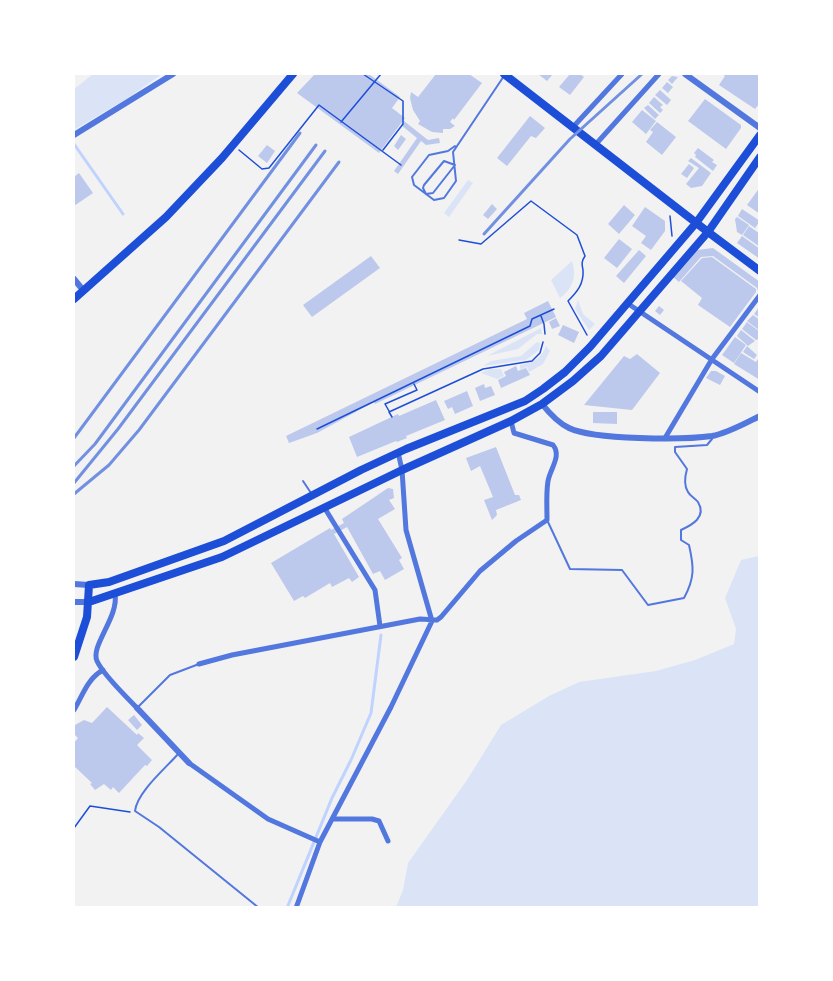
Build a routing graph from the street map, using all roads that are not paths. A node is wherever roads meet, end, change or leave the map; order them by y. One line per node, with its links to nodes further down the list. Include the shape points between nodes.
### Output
1 (173, 74): 9 (street)
2 (294, 74): 20 (highway, via 166,217)
3 (505, 74): 7 (highway); 12 (lane)
4 (622, 74): 7 (street)
5 (659, 74): 11 (street)
6 (685, 74): 8 (street)
7 (573, 127): 11 (highway)
8 (759, 128)
9 (74, 135)
10 (759, 135): 16 (highway)
11 (596, 144): 16 (highway)
12 (455, 146): 14 (lane); 15 (lane, via 429,155 414,173 414,185)
13 (759, 157): 17 (highway)
14 (455, 165): 15 (lane, via 434,193); 15 (lane, via 441,163 424,185); 15 (lane, via 456,181 444,198 434,200)
15 (426, 194)
16 (696, 223): 17 (highway); 23 (highway)
17 (708, 232): 18 (main road); 24 (highway)
18 (759, 271)
19 (74, 279): 20 (street)
20 (83, 290): 22 (highway)
21 (759, 295): 25 (street)
22 (74, 299)
23 (627, 303): 24 (street); 32 (highway, via 565,372 525,401)
24 (639, 311): 25 (street); 27 (highway, via 600,356)
25 (712, 359): 26 (street); 31 (street)
26 (759, 392)
27 (542, 404): 29 (highway); 31 (street, via 558,421 581,433)
28 (759, 416): 30 (street)
29 (511, 421): 33 (highway); 37 (street, via 514,433 556,449 548,480)
30 (713, 436): 31 (street); 37 (lane, via 707,446 675,447 687,469 687,491 701,510 693,524 681,530 681,540 689,545 694,567 684,598 648,605 622,570 570,569)
31 (665, 438)
32 (398, 452): 33 (street); 35 (highway)
33 (402, 470): 36 (highway); 43 (street, via 406,530)
34 (303, 481): 35 (lane)
35 (312, 496): 39 (highway, via 224,542 109,582)
36 (324, 507): 40 (highway, via 222,557); 44 (street, via 375,590)
37 (546, 520): 43 (street, via 480,571 441,617)
38 (74, 584): 39 (street)
39 (89, 585): 42 (highway)
40 (115, 594): 42 (highway); 47 (street, via 115,611 96,653)
41 (74, 602): 42 (street)
42 (89, 602): 45 (highway)
43 (432, 621): 44 (street, via 420,619); 52 (street)
44 (380, 626): 46 (street)
45 (74, 657)
46 (199, 664): 48 (lane, via 170,675)
47 (103, 670): 48 (street); 49 (street, via 88,682)
48 (137, 708): 50 (street)
49 (74, 710)
50 (179, 753): 51 (street); 55 (lane, via 151,782 135,811)
51 (189, 763): 54 (street, via 268,819)
52 (332, 819): 53 (street, via 379,820); 54 (street)
53 (388, 841)
54 (320, 842): 56 (street)
55 (259, 908)
56 (297, 908)

